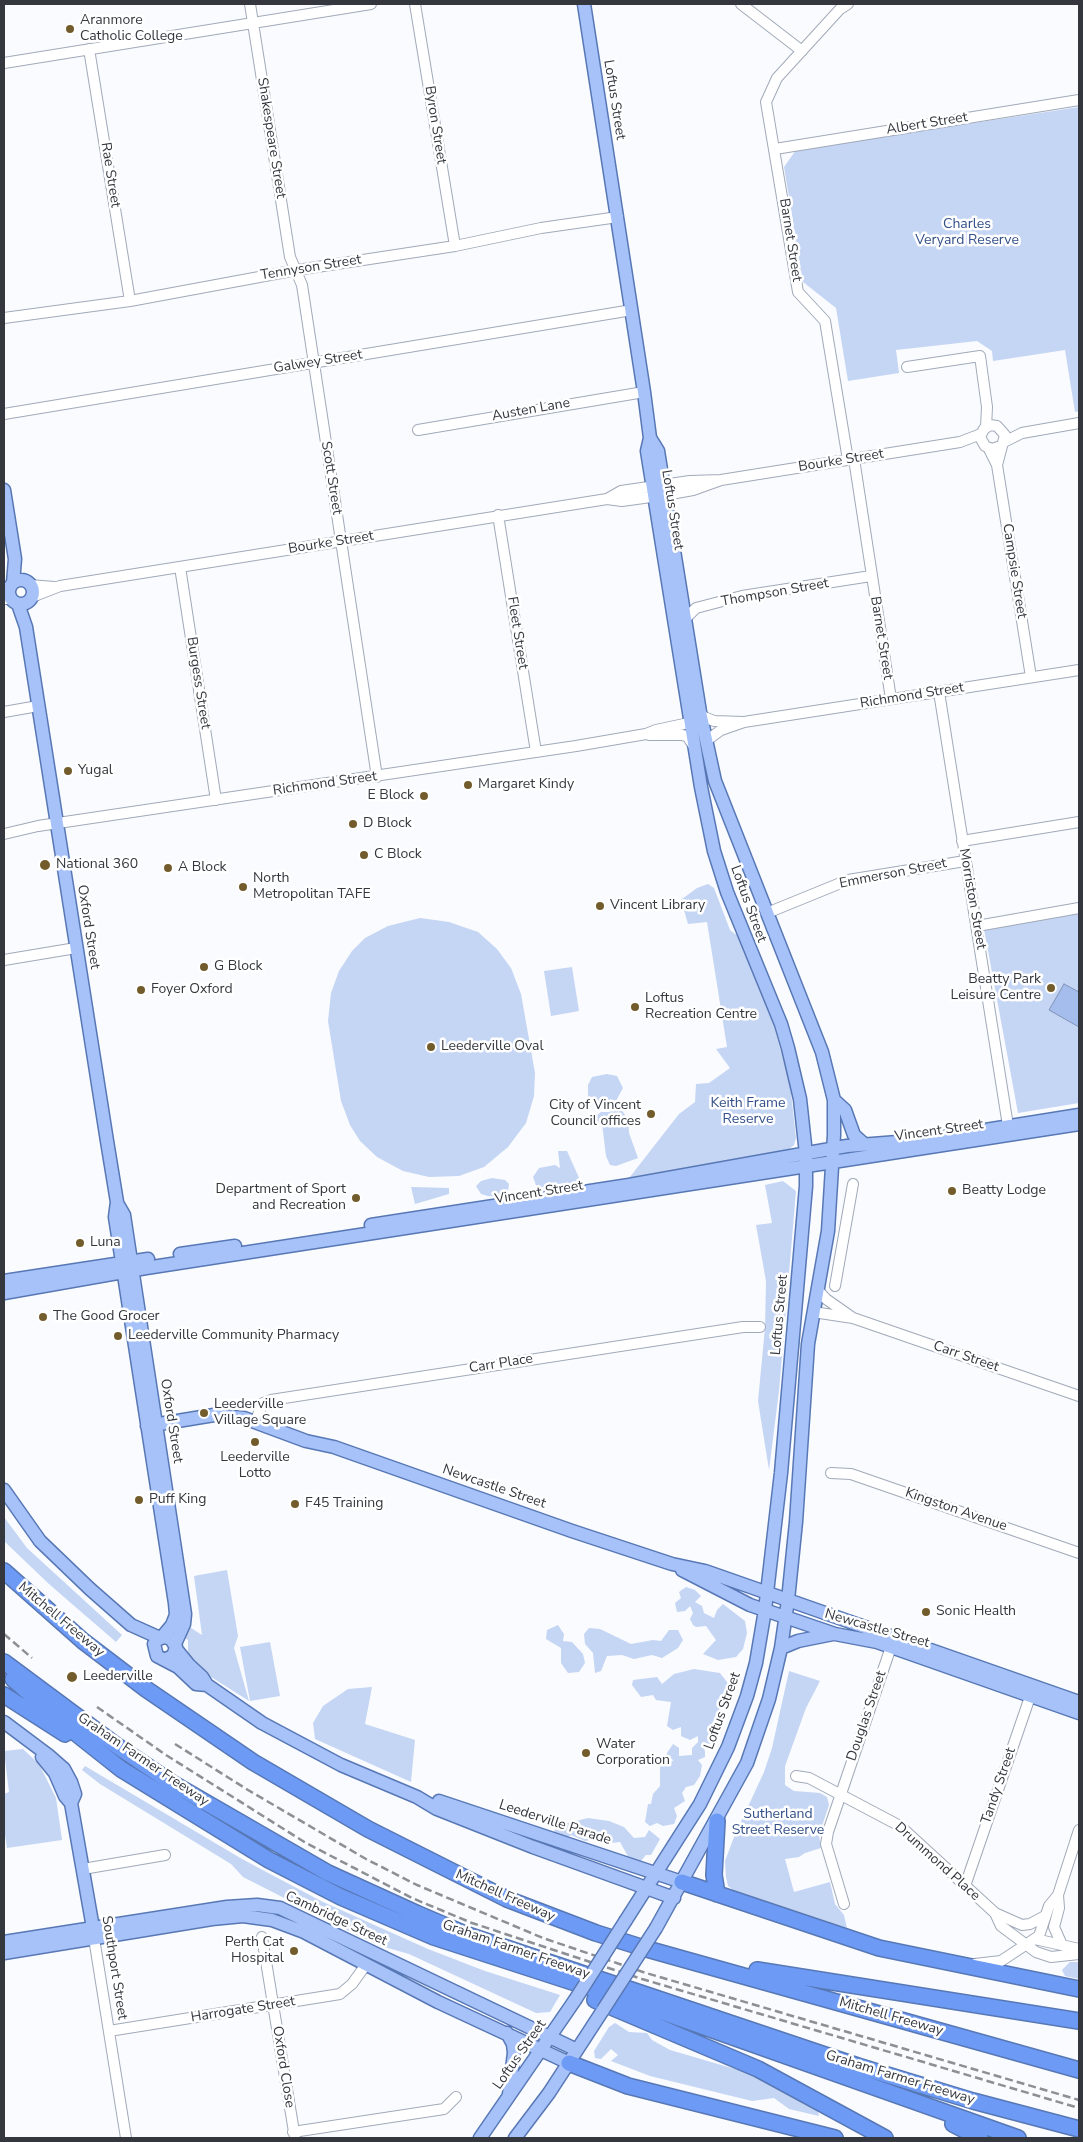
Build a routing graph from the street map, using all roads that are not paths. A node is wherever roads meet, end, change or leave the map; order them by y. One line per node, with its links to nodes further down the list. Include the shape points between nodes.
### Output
1 (250, 4): 7 (street, Shakespeare Street)
2 (370, 4): 7 (street)
3 (415, 4): 14 (street, Byron Street)
4 (584, 4): 13 (main road, Loftus Street)
5 (741, 4): 9 (street)
6 (848, 4): 9 (street, Barnet Street)
7 (253, 23): 8 (street); 15 (street, Shakespeare Street, via 290,256)
8 (89, 49): 10 (street); 16 (street, Rae Street)
9 (802, 50): 12 (street, Barnet Street, via 777,78 766,102)
10 (4, 63)
11 (1079, 100): 12 (street, Albert Street)
12 (775, 149): 32 (street, Barnet Street, via 798,292 824,321)
13 (618, 217): 14 (street, Tennyson Street, via 541,228); 17 (main road, Loftus Street)
14 (455, 246): 15 (street, Tennyson Street)
15 (297, 270): 16 (street, Tennyson Street); 19 (street, Scott Street)
16 (130, 301): 18 (street, Tennyson Street)
17 (632, 310): 19 (street, Galwey Street); 21 (main road, Loftus Street)
18 (4, 318)
19 (314, 363): 23 (street, Galwey Street); 37 (street, Scott Street)
20 (907, 367): 22 (street, via 980,356)
21 (644, 392): 26 (street, Austen Lane); 35 (main road, Loftus Street, via 650,438 658,451)
22 (988, 407): 25 (street); 27 (street)
23 (4, 414)
24 (1079, 423): 28 (street)
25 (999, 427): 27 (street); 28 (street); 30 (street, via 1005,435)
26 (418, 430)
27 (983, 430): 29 (street, Bourke Street); 31 (street, via 981,441)
28 (1022, 433): 30 (street)
29 (960, 442): 31 (street, Bourke Street); 32 (street, Bourke Street)
30 (1002, 444): 31 (street, via 996,449); 33 (street, Campsie Street)
31 (987, 448): 33 (street, Campsie Street)
32 (851, 459): 35 (street, Bourke Street, via 721,480 690,481); 39 (street, Barnet Street)
33 (997, 465): 43 (street, Campsie Street)
34 (4, 490): 40 (main road)
35 (659, 490): 36 (street, Bourke Street, via 622,501 607,498); 41 (main road, Loftus Street); 48 (main road, Loftus Street)
36 (498, 515): 37 (street, Bourke Street); 53 (street, Fleet Street)
37 (340, 541): 38 (street, Bourke Street); 54 (street, Scott Street)
38 (180, 567): 40 (street, Bourke Street); 55 (street, Burgess Street)
39 (871, 576): 41 (street, Thompson Street, via 742,596 696,608); 45 (street, Barnet Street)
40 (18, 592): 46 (main road, Oxford Street)
41 (685, 619): 48 (main road, Loftus Street)
42 (1079, 670): 43 (street, Richmond Street)
43 (1031, 677): 44 (street, Richmond Street)
44 (938, 692): 45 (street, Richmond Street); 59 (street, Morriston Street)
45 (891, 699): 49 (street, Richmond Street)
46 (38, 706): 47 (street); 57 (main road, Oxford Street)
47 (4, 712)
48 (697, 718): 49 (street, Richmond Street); 50 (street, Richmond Street); 51 (main road, Loftus Street); 52 (main road, Loftus Street)
49 (744, 722): 51 (street, Richmond Street, via 721,730)
50 (646, 734): 52 (street, Richmond Street, via 687,736); 53 (street, Richmond Street)
51 (706, 741): 62 (main road, Loftus Street, via 715,781)
52 (693, 745): 72 (main road, Loftus Street, via 717,862 788,1048 800,1099)
53 (536, 752): 54 (street, Richmond Street)
54 (377, 777): 55 (street, Richmond Street, via 362,776)
55 (216, 800): 57 (street, Richmond Street)
56 (1079, 822): 59 (street)
57 (57, 823): 58 (street, Richmond Street); 64 (main road, Oxford Street)
58 (4, 834)
59 (962, 841): 60 (street, Morriston Street)
60 (965, 861): 62 (street, Emmerson Street, via 848,880); 63 (street, Morriston Street)
61 (1079, 908): 63 (street)
62 (767, 913): 66 (main road, Loftus Street, via 822,1052)
63 (977, 926): 69 (street, Morriston Street)
64 (76, 948): 65 (street); 77 (main road, Oxford Street, via 117,1202 115,1217)
65 (4, 960)
66 (834, 1100): 70 (main road, via 845,1110 854,1135); 71 (main road, Loftus Street)
67 (1079, 1115): 69 (main road, Vincent Street)
68 (1079, 1124): 69 (main road, Vincent Street)
69 (1009, 1131): 70 (main road, Vincent Street); 73 (main road, Vincent Street)
70 (864, 1144): 71 (main road, Vincent Street)
71 (834, 1148): 72 (main road, Vincent Street); 73 (main road, Loftus Street)
72 (806, 1161): 73 (main road, Vincent Street); 77 (main road, Vincent Street, via 629,1185); 77 (main road, Vincent Street, via 716,1180 146,1268); 93 (main road, Loftus Street, via 785,1429)
73 (834, 1162): 75 (main road, Loftus Street)
74 (853, 1184): 76 (street)
75 (828, 1231): 76 (street); 80 (main road, Loftus Street)
76 (844, 1234): 79 (street)
77 (128, 1267): 78 (main road, Vincent Street); 81 (main road, Vincent Street); 87 (main road, Oxford Street)
78 (4, 1281)
79 (835, 1286)
80 (817, 1289): 82 (main road, Loftus Street); 83 (street, Carr Street)
81 (4, 1293)
82 (813, 1312): 83 (street, Carr Street); 94 (main road, Loftus Street)
83 (853, 1318): 85 (street, Carr Street)
84 (760, 1327): 86 (street, Carr Place, via 743,1327 271,1400 263,1403)
85 (1079, 1396)
86 (257, 1418): 87 (main road, Newcastle Street, via 232,1408); 91 (main road, Newcastle Street, via 320,1437 334,1447)
87 (151, 1422): 98 (main road, Oxford Street, via 176,1615); 100 (main road, Oxford Street, via 185,1614)
88 (831, 1473): 90 (street, Kingston Avenue, via 851,1474)
89 (4, 1490): 98 (main road, via 40,1541 116,1613)
90 (1079, 1553)
91 (672, 1564): 93 (main road, Newcastle Street, via 705,1571); 95 (main road, Newcastle Street, via 733,1598)
92 (4, 1571): 138 (highway, Mitchell Freeway, via 83,1641 146,1689 253,1762 312,1797 457,1876 507,1899 596,1933)
93 (767, 1592): 94 (main road, Newcastle Street); 95 (main road, Loftus Street)
94 (788, 1600): 96 (main road, Loftus Street); 99 (main road, Newcastle Street)
95 (766, 1610): 96 (main road, Newcastle Street); 119 (main road, Loftus Street, via 747,1696 728,1747 700,1804)
96 (786, 1617): 97 (main road, Newcastle Street); 101 (main road, Loftus Street)
97 (835, 1634): 99 (main road, Newcastle Street); 101 (main road)
98 (158, 1641): 100 (main road, via 171,1639); 102 (main road, via 157,1656)
99 (893, 1643): 106 (main road, Newcastle Street); 113 (street, Douglas Street)
100 (175, 1647): 102 (main road, via 173,1656); 105 (main road, Leederville Parade)
101 (780, 1648): 115 (main road, Loftus Street, via 769,1699 747,1763)
102 (166, 1659): 105 (main road, Leederville Parade, via 196,1684)
103 (4, 1662): 154 (highway, Graham Farmer Freeway, via 172,1783 328,1873 418,1914 482,1940 849,2063)
104 (4, 1671): 111 (highway)
105 (207, 1685): 114 (main road, Leederville Parade, via 262,1723 295,1741)
106 (1032, 1690): 108 (main road, Newcastle Street); 109 (main road, Newcastle Street); 121 (street, Tandy Street)
107 (4, 1695): 111 (highway)
108 (1079, 1702)
109 (1079, 1713)
110 (4, 1722): 118 (main road, Southport Street, via 64,1769 75,1794 72,1803)
111 (121, 1769): 139 (highway, via 269,1860 341,1897 434,1937)
112 (796, 1776): 113 (street, Drummond Place, via 809,1778)
113 (841, 1793): 121 (street, Drummond Place, via 900,1826); 126 (street, Douglas Street, via 826,1844)
114 (417, 1797): 119 (main road, Leederville Parade, via 441,1802); 122 (main road, Leederville Parade, via 437,1809 533,1847)
115 (717, 1821): 120 (main road, Loftus Street); 123 (highway, via 714,1875)
116 (1079, 1830): 124 (street)
117 (165, 1855): 118 (street)
118 (83, 1869): 129 (main road, Southport Street)
119 (656, 1873): 120 (main road, Leederville Parade); 122 (main road, Loftus Street)
120 (682, 1882): 123 (highway); 125 (main road, Loftus Street)
121 (965, 1886): 127 (street, Drummond Place)
122 (647, 1888): 125 (main road, Leederville Parade); 147 (main road, Loftus Street, bridge)
123 (717, 1894): 140 (highway, via 879,1948)
124 (1058, 1895): 128 (street); 134 (street, via 1059,1908 1054,1927)
125 (674, 1898): 149 (main road, Loftus Street, bridge)
126 (844, 1904)
127 (994, 1913): 128 (street, Drummond Place, via 1022,1925); 133 (street, Drummond Place, via 1001,1926)
128 (1045, 1916): 131 (street)
129 (93, 1933): 132 (main road, Cambridge Street); 136 (main road, Cambridge Street); 141 (main road, Cambridge Street, via 258,1917 288,1925); 145 (street, Southport Street); 147 (main road, Cambridge Street, via 227,1907 257,1905 280,1908)
130 (262, 1937): 143 (street, Oxford Close)
131 (1035, 1939): 133 (street); 134 (street)
132 (4, 1942)
133 (1026, 1945): 137 (street, Drummond Place, via 1047,1956); 140 (street, via 1001,1961)
134 (1062, 1945): 135 (street)
135 (1079, 1949)
136 (4, 1953)
137 (1079, 1954)
138 (694, 1961): 144 (highway); 150 (highway, Mitchell Freeway)
139 (513, 1965): 153 (highway, via 631,2001); 160 (highway, via 758,2069)
140 (956, 1965): 142 (highway)
141 (365, 1966): 143 (street, Harrogate Street, via 340,1994); 146 (main road, Cambridge Street)
142 (1079, 1989)
143 (273, 2005): 145 (street, Harrogate Street); 155 (street, Oxford Close)
144 (1079, 2021)
145 (109, 2031): 156 (street, Southport Street)
146 (507, 2033): 148 (main road, Cambridge Street); 151 (main road, via 514,2053)
147 (552, 2037): 148 (main road, Loftus Street); 149 (main road, Cambridge Street)
148 (542, 2051): 149 (main road, Cambridge Street); 151 (main road, Loftus Street)
149 (573, 2056): 158 (main road, Loftus Street); 159 (highway, via 628,2086)
150 (1079, 2070)
151 (509, 2095): 157 (main road, Loftus Street)
152 (456, 2097): 155 (street, via 444,2109)
153 (905, 2099): 161 (highway); 162 (highway)
154 (1079, 2130)
155 (294, 2135)
156 (126, 2138)
157 (480, 2138)
158 (515, 2138)
159 (835, 2138)
160 (885, 2138)
161 (980, 2138)
162 (1018, 2138)

